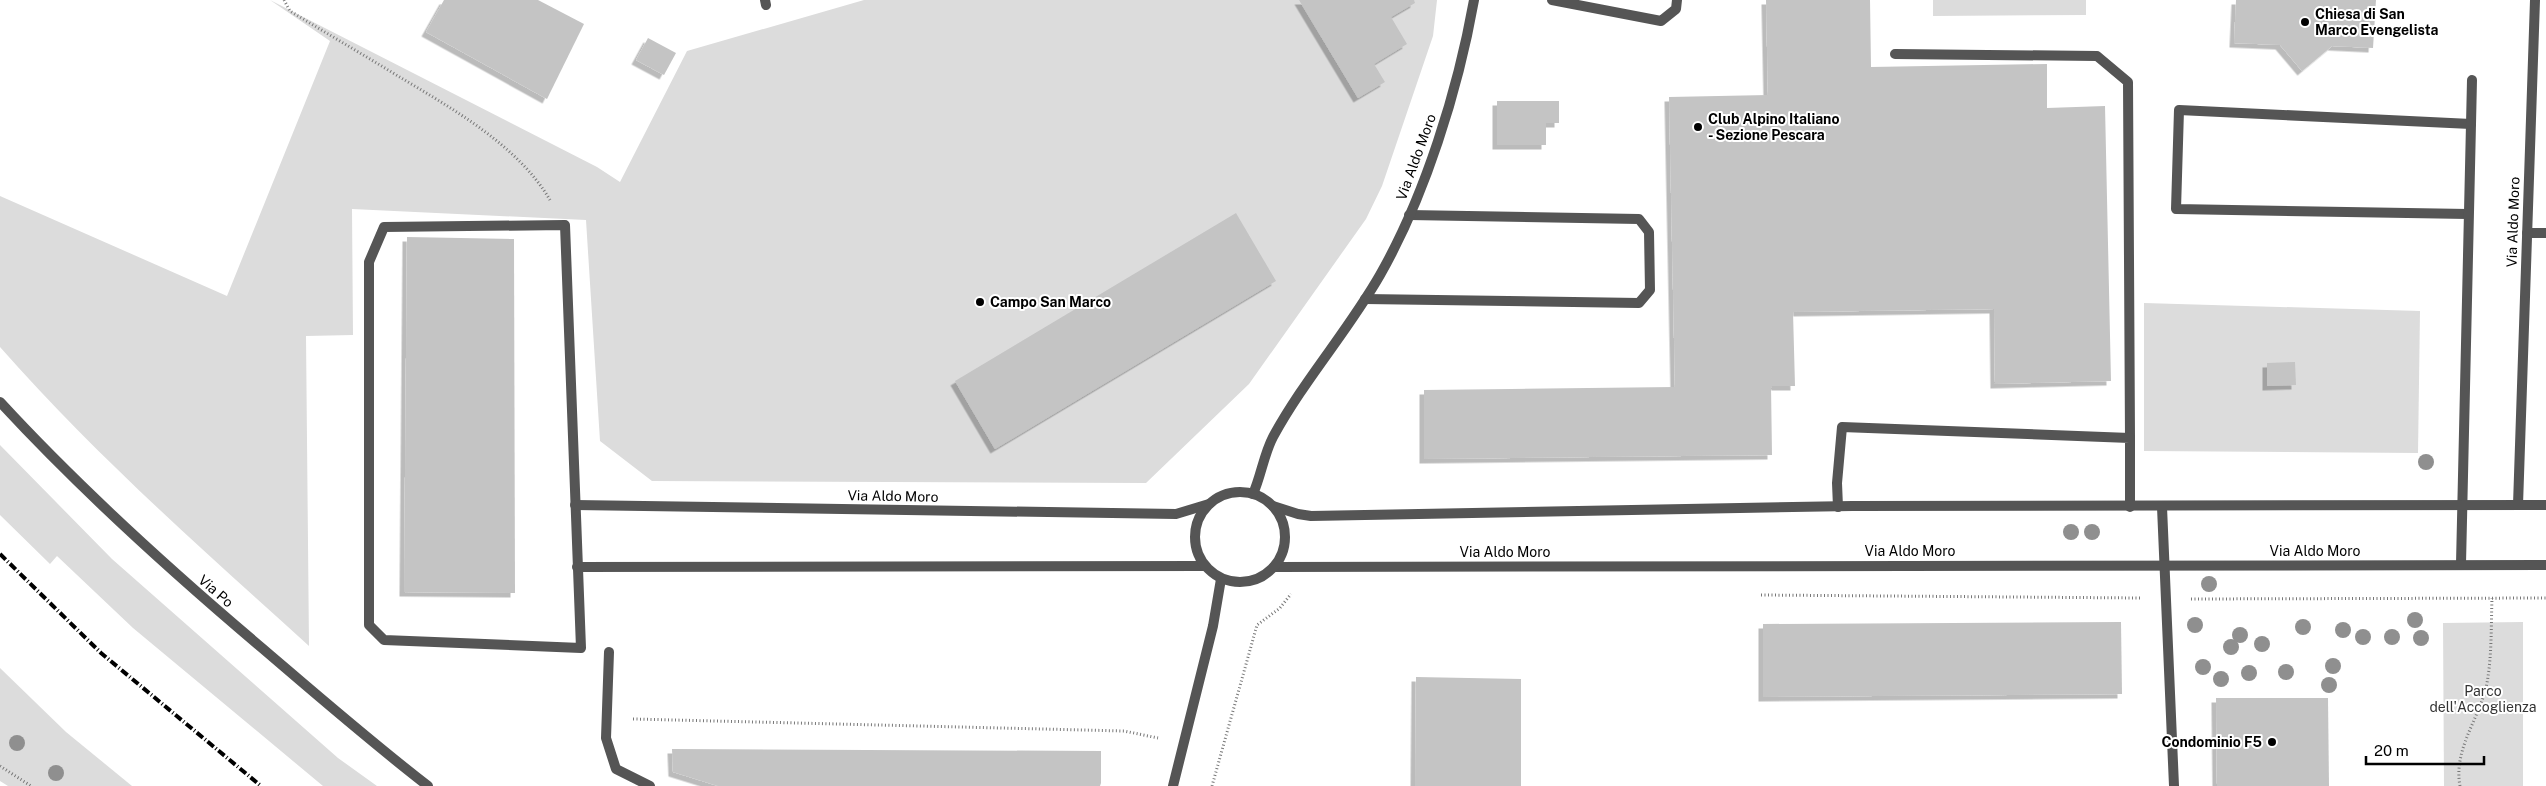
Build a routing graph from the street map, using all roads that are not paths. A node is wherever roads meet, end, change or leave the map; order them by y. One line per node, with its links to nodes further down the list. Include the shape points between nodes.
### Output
1 (1474, 0): 9 (street, Via Aldo Moro, via 1446,117)
2 (1552, 0): 3 (street, via 1661,21 1676,9)
3 (1677, 0)
4 (2535, 0): 10 (street, Via Aldo Moro)
5 (1895, 54): 14 (street, via 2097,56 2128,82)
6 (2472, 80): 7 (street)
7 (2470, 124): 8 (street); 8 (street, via 2179,110 2176,209)
8 (2468, 214): 17 (street)
9 (1409, 215): 12 (street, Via Aldo Moro, via 1380,275); 12 (street, via 1639,220 1649,232 1650,290 1639,303)
10 (2527, 233): 11 (street); 19 (street, Via Aldo Moro)
11 (2546, 233)
12 (1364, 299): 15 (street, Via Aldo Moro, via 1272,439)
13 (0, 402): 33 (street, Via Po, via 190,587)
14 (2130, 438): 22 (street, via 1842,427); 23 (street)
15 (1253, 494): 16 (street, via 1222,495); 21 (street)
16 (1208, 504): 18 (street, Via Aldo Moro, via 1176,514); 28 (street, via 1195,527 1194,541)
17 (2462, 504): 19 (street); 24 (street); 25 (street)
18 (575, 505): 30 (street); 30 (street, via 565,225 384,227 369,262 369,625 384,640 581,648)
19 (2518, 505): 20 (street)
20 (2546, 505)
21 (1273, 506): 22 (street, via 1305,516); 29 (street, via 1280,517 1285,543)
22 (1838, 507): 23 (street)
23 (2130, 507): 24 (street)
24 (2162, 507): 26 (street)
25 (2461, 564): 26 (street, Via Aldo Moro); 27 (street, Via Aldo Moro)
26 (2164, 565): 29 (street, Via Aldo Moro); 36 (street)
27 (2546, 565)
28 (1204, 566): 30 (street); 31 (street)
29 (1274, 567): 31 (street, via 1263,577 1250,582 1235,583)
30 (577, 568)
31 (1221, 579): 35 (street, via 1213,626)
32 (609, 652): 34 (street, via 606,738 616,769)
33 (428, 786)
34 (650, 786)
35 (1172, 786)
36 (2174, 786)

